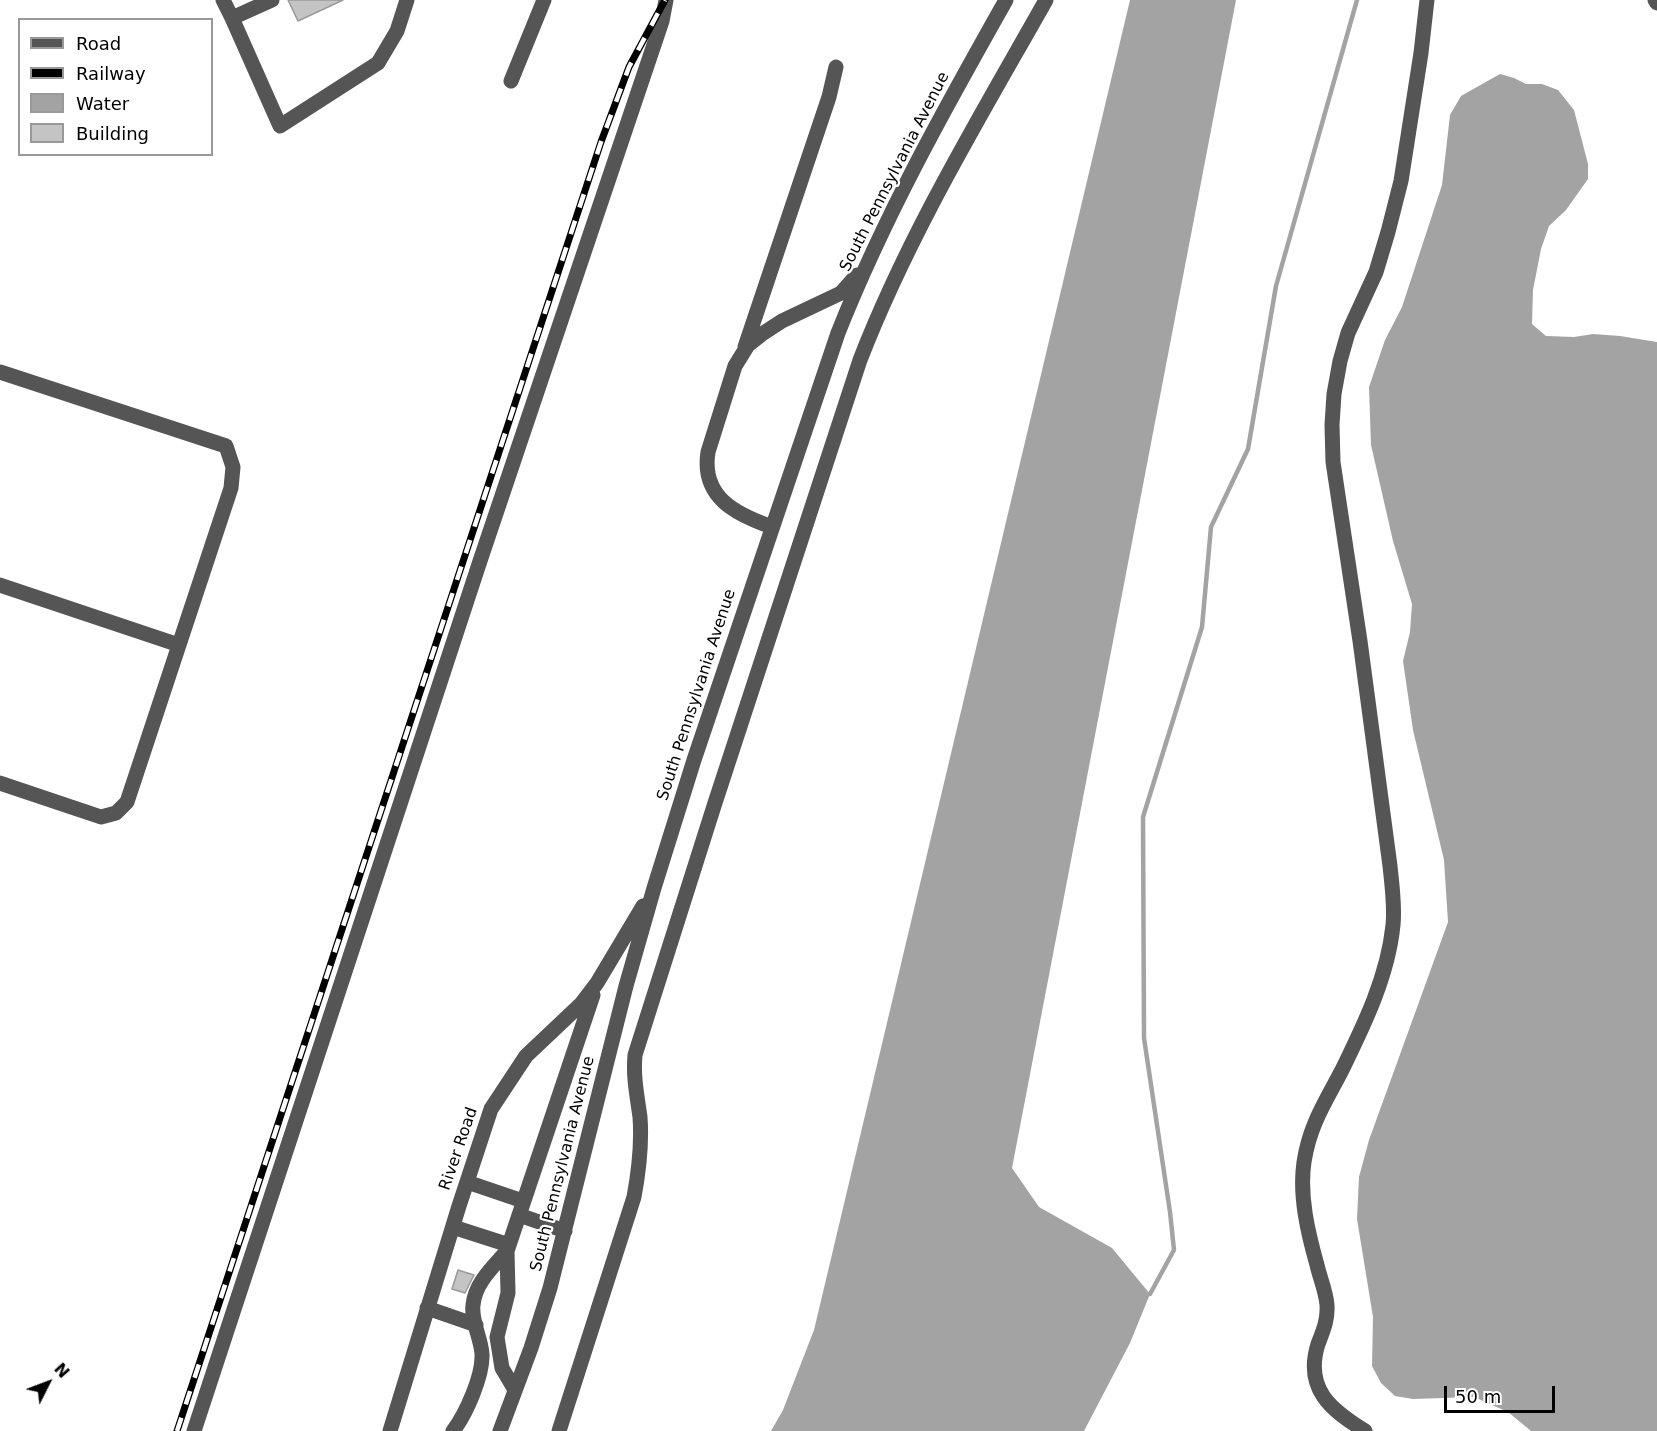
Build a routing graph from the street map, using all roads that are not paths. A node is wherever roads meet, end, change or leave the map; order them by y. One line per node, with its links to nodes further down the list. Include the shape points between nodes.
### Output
1 (223, 0): 9 (street)
2 (272, 0): 9 (street)
3 (407, 0): 9 (street, via 397,31 378,63 280,126)
4 (544, 0): 11 (street)
5 (666, 0): 29 (street)
6 (1005, 0): 12 (street, South Pennsylvania Avenue)
7 (1046, 0): 33 (street, via 904,258 860,360 635,1055 634,1087 641,1143 634,1197)
8 (1427, 0): 34 (street, via 1401,181 1376,272 1348,333 1340,361 1332,425 1394,903 1388,953 1364,1023 1312,1130 1304,1163 1303,1190 1313,1251 1327,1302 1327,1318 1316,1356 1318,1390 1342,1417)
9 (232, 18)
10 (836, 67): 13 (street)
11 (511, 81)
12 (872, 253): 13 (street, via 841,293 762,334); 15 (street, South Pennsylvania Avenue, via 838,333)
13 (743, 353): 15 (street, via 735,366 706,464 711,485 728,507)
14 (0, 372): 17 (street, via 226,446 233,466 231,489)
15 (772, 527): 19 (street, South Pennsylvania Avenue)
16 (0, 585): 17 (street)
17 (179, 645): 18 (street, via 127,802 116,813 101,817)
18 (0, 783)
19 (654, 888): 20 (street, River Road); 24 (street, South Pennsylvania Avenue)
20 (597, 984): 21 (street, River Road, via 526,1056 510,1079 491,1109); 22 (street)
21 (467, 1182): 22 (street); 23 (street, River Road)
22 (521, 1208): 24 (street); 25 (street)
23 (453, 1227): 25 (street); 26 (street, River Road)
24 (565, 1231): 28 (street, South Pennsylvania Avenue, via 544,1309)
25 (508, 1248): 27 (street, via 481,1281 472,1306); 28 (street, via 508,1293 497,1337 502,1368)
26 (427, 1308): 27 (street); 30 (street, River Road)
27 (476, 1325): 31 (street, via 481,1367 471,1398)
28 (515, 1390): 32 (street, South Pennsylvania Avenue)
29 (194, 1431)
30 (390, 1431)
31 (453, 1431)
32 (500, 1431)
33 (559, 1431)
34 (1365, 1431)

